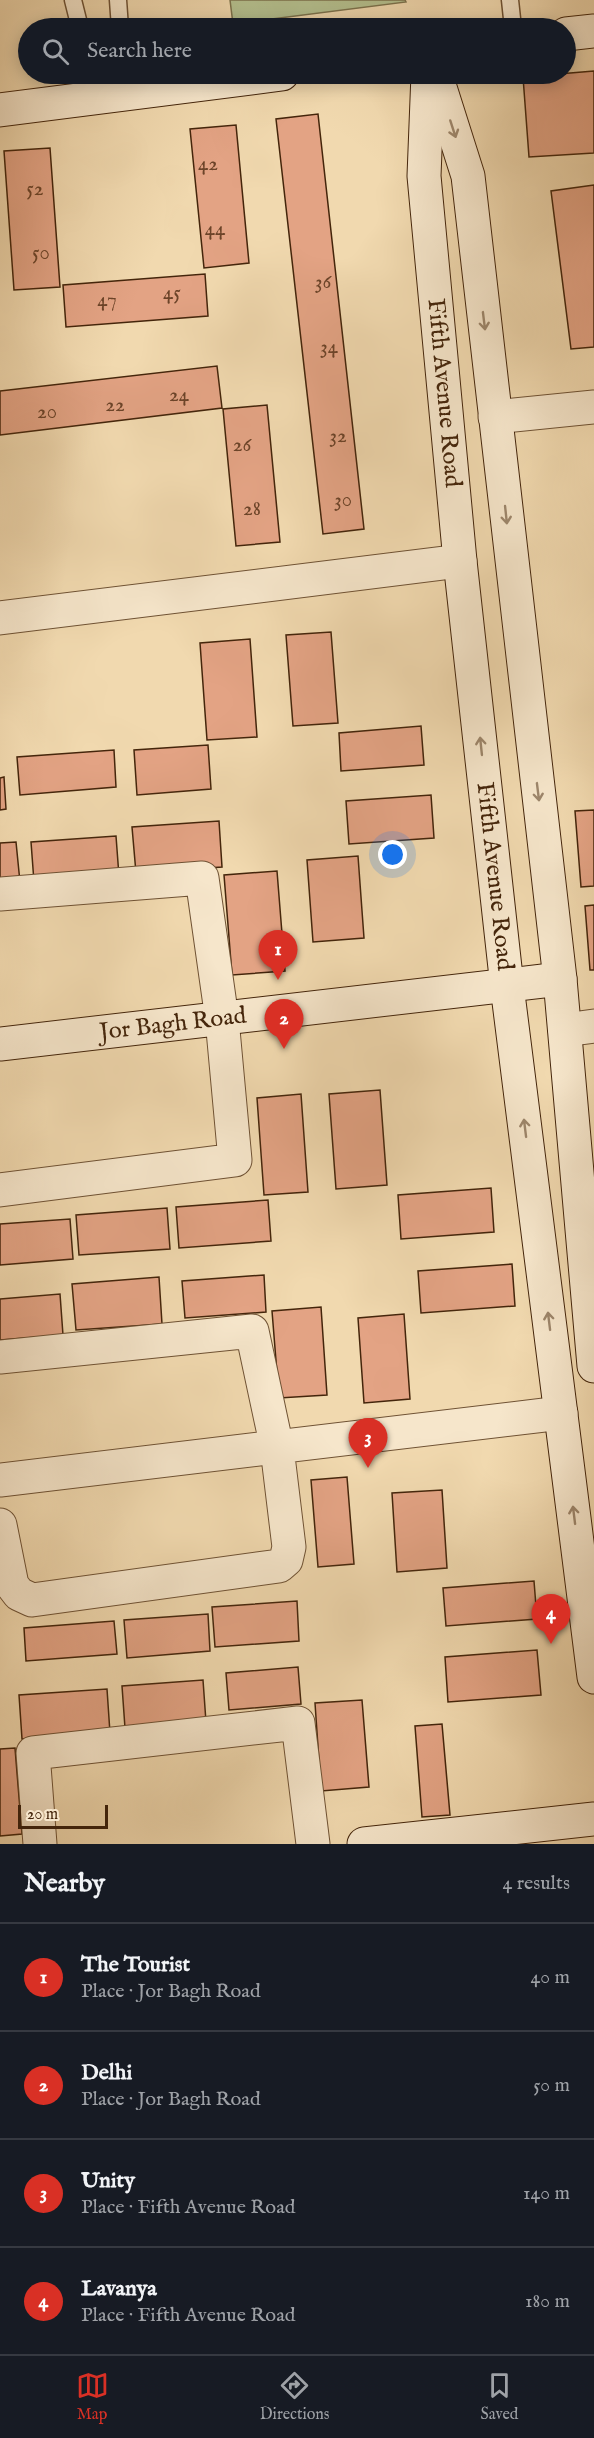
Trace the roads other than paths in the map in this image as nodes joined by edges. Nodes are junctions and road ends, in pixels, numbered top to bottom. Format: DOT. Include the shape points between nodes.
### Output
graph roads {
  1 [pos="73,0"];
  2 [pos="118,0"];
  3 [pos="510,0"];
  4 [pos="78,18"];
  5 [pos="119,18"];
  6 [pos="512,18"];
  7 [pos="594,30"];
  8 [pos="576,33"];
  9 [pos="122,84"];
  10 [pos="428,84"];
  11 [pos="438,84"];
  12 [pos="106,85"];
  13 [pos="0,110"];
  14 [pos="594,407"];
  15 [pos="495,417"];
  16 [pos="460,561"];
  17 [pos="0,618"];
  18 [pos="0,894"];
  19 [pos="560,979"];
  20 [pos="507,986"];
  21 [pos="222,1019"];
  22 [pos="580,1028"];
  23 [pos="0,1044"];
  24 [pos="0,1190"];
  25 [pos="0,1357"];
  26 [pos="594,1366"];
  27 [pos="561,1413"];
  28 [pos="277,1448"];
  29 [pos="0,1480"];
  30 [pos="0,1525"];
  31 [pos="594,1677"];
  32 [pos="594,1819"];
  33 [pos="40,1844"];
  34 [pos="313,1844"];
  35 [pos="364,1844"];
  1 -- 4 [label="lane"];
  2 -- 5 [label="lane"];
  3 -- 6 [label="lane"];
  7 -- 8 [label="street"];
  9 -- 12 [label="street"];
  10 -- 16 [label="street, Fifth Avenue Road" via="424,176"];
  11 -- 15 [label="street, Fifth Avenue Road, one-way" via="468,176"];
  12 -- 13 [label="street"];
  14 -- 15 [label="street"];
  15 -- 19 [label="street, Fifth Avenue Road, one-way"];
  16 -- 17 [label="street"];
  20 -- 16 [label="street, Fifth Avenue Road, one-way"];
  18 -- 21 [label="street" via="202,878"];
  19 -- 20 [label="street, Jor Bagh Road"];
  19 -- 22 [label="street, Fifth Avenue Road"];
  20 -- 21 [label="street, Jor Bagh Road"];
  27 -- 20 [label="street, Fifth Avenue Road, one-way"];
  21 -- 23 [label="street, Jor Bagh Road"];
  21 -- 24 [label="street" via="235,1160"];
  22 -- 26 [label="street, Fifth Avenue Road"];
  25 -- 28 [label="street" via="252,1331"];
  27 -- 28 [label="street"];
  31 -- 27 [label="street, Fifth Avenue Road, one-way"];
  28 -- 29 [label="street"];
  28 -- 30 [label="street" via="289,1546 286,1560 279,1566 32,1600 12,1585"];
  32 -- 35 [label="street"];
  33 -- 34 [label="street" via="33,1753 298,1723"];
}
